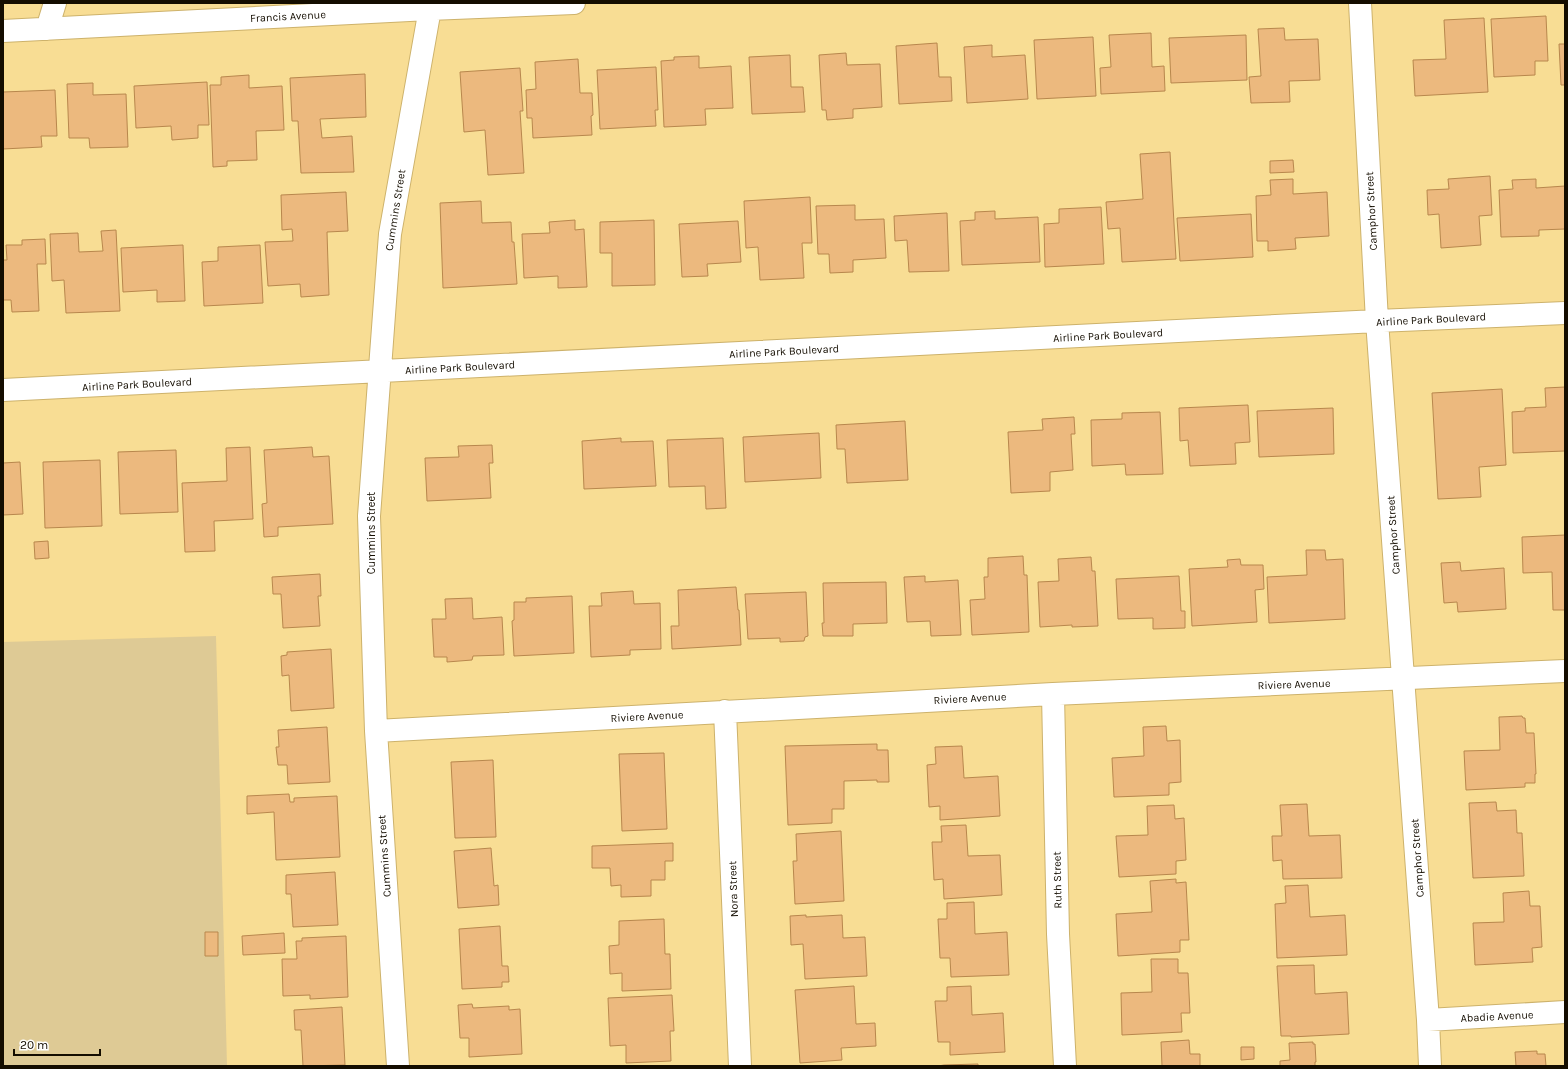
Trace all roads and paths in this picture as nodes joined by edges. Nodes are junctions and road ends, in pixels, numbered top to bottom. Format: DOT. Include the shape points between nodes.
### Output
graph roads {
  1 [pos="55,3"];
  2 [pos="574,3"];
  3 [pos="1360,3"];
  4 [pos="430,6"];
  5 [pos="47,29"];
  6 [pos="3,30"];
  7 [pos="1565,313"];
  8 [pos="1377,321"];
  9 [pos="379,372"];
  10 [pos="3,390"];
  11 [pos="1565,671"];
  12 [pos="1404,679"];
  13 [pos="1053,694"];
  14 [pos="725,711"];
  15 [pos="376,731"];
  16 [pos="1565,1012"];
  17 [pos="1428,1020"];
  18 [pos="398,1066"];
  19 [pos="740,1066"];
  20 [pos="1065,1066"];
  21 [pos="1430,1066"];
  1 -- 5 [label="street"];
  2 -- 4 [label="street, Francis Avenue"];
  3 -- 8 [label="street, Camphor Street"];
  4 -- 5 [label="street, Francis Avenue"];
  4 -- 9 [label="street, Cummins Street" via="390,234"];
  5 -- 6 [label="street, Francis Avenue"];
  7 -- 8 [label="street, Airline Park Boulevard"];
  8 -- 9 [label="street, Airline Park Boulevard"];
  8 -- 12 [label="street, Camphor Street"];
  9 -- 10 [label="street, Airline Park Boulevard"];
  9 -- 15 [label="street, Cummins Street" via="369,516"];
  11 -- 12 [label="street, Riviere Avenue"];
  12 -- 13 [label="street, Riviere Avenue"];
  12 -- 17 [label="street, Camphor Street"];
  13 -- 14 [label="street, Riviere Avenue"];
  13 -- 20 [label="street, Ruth Street" via="1058,934"];
  14 -- 15 [label="street, Riviere Avenue"];
  14 -- 19 [label="street, Nora Street"];
  15 -- 18 [label="street, Cummins Street"];
  16 -- 17 [label="street, Abadie Avenue"];
  17 -- 21 [label="street, Camphor Street"];
}
